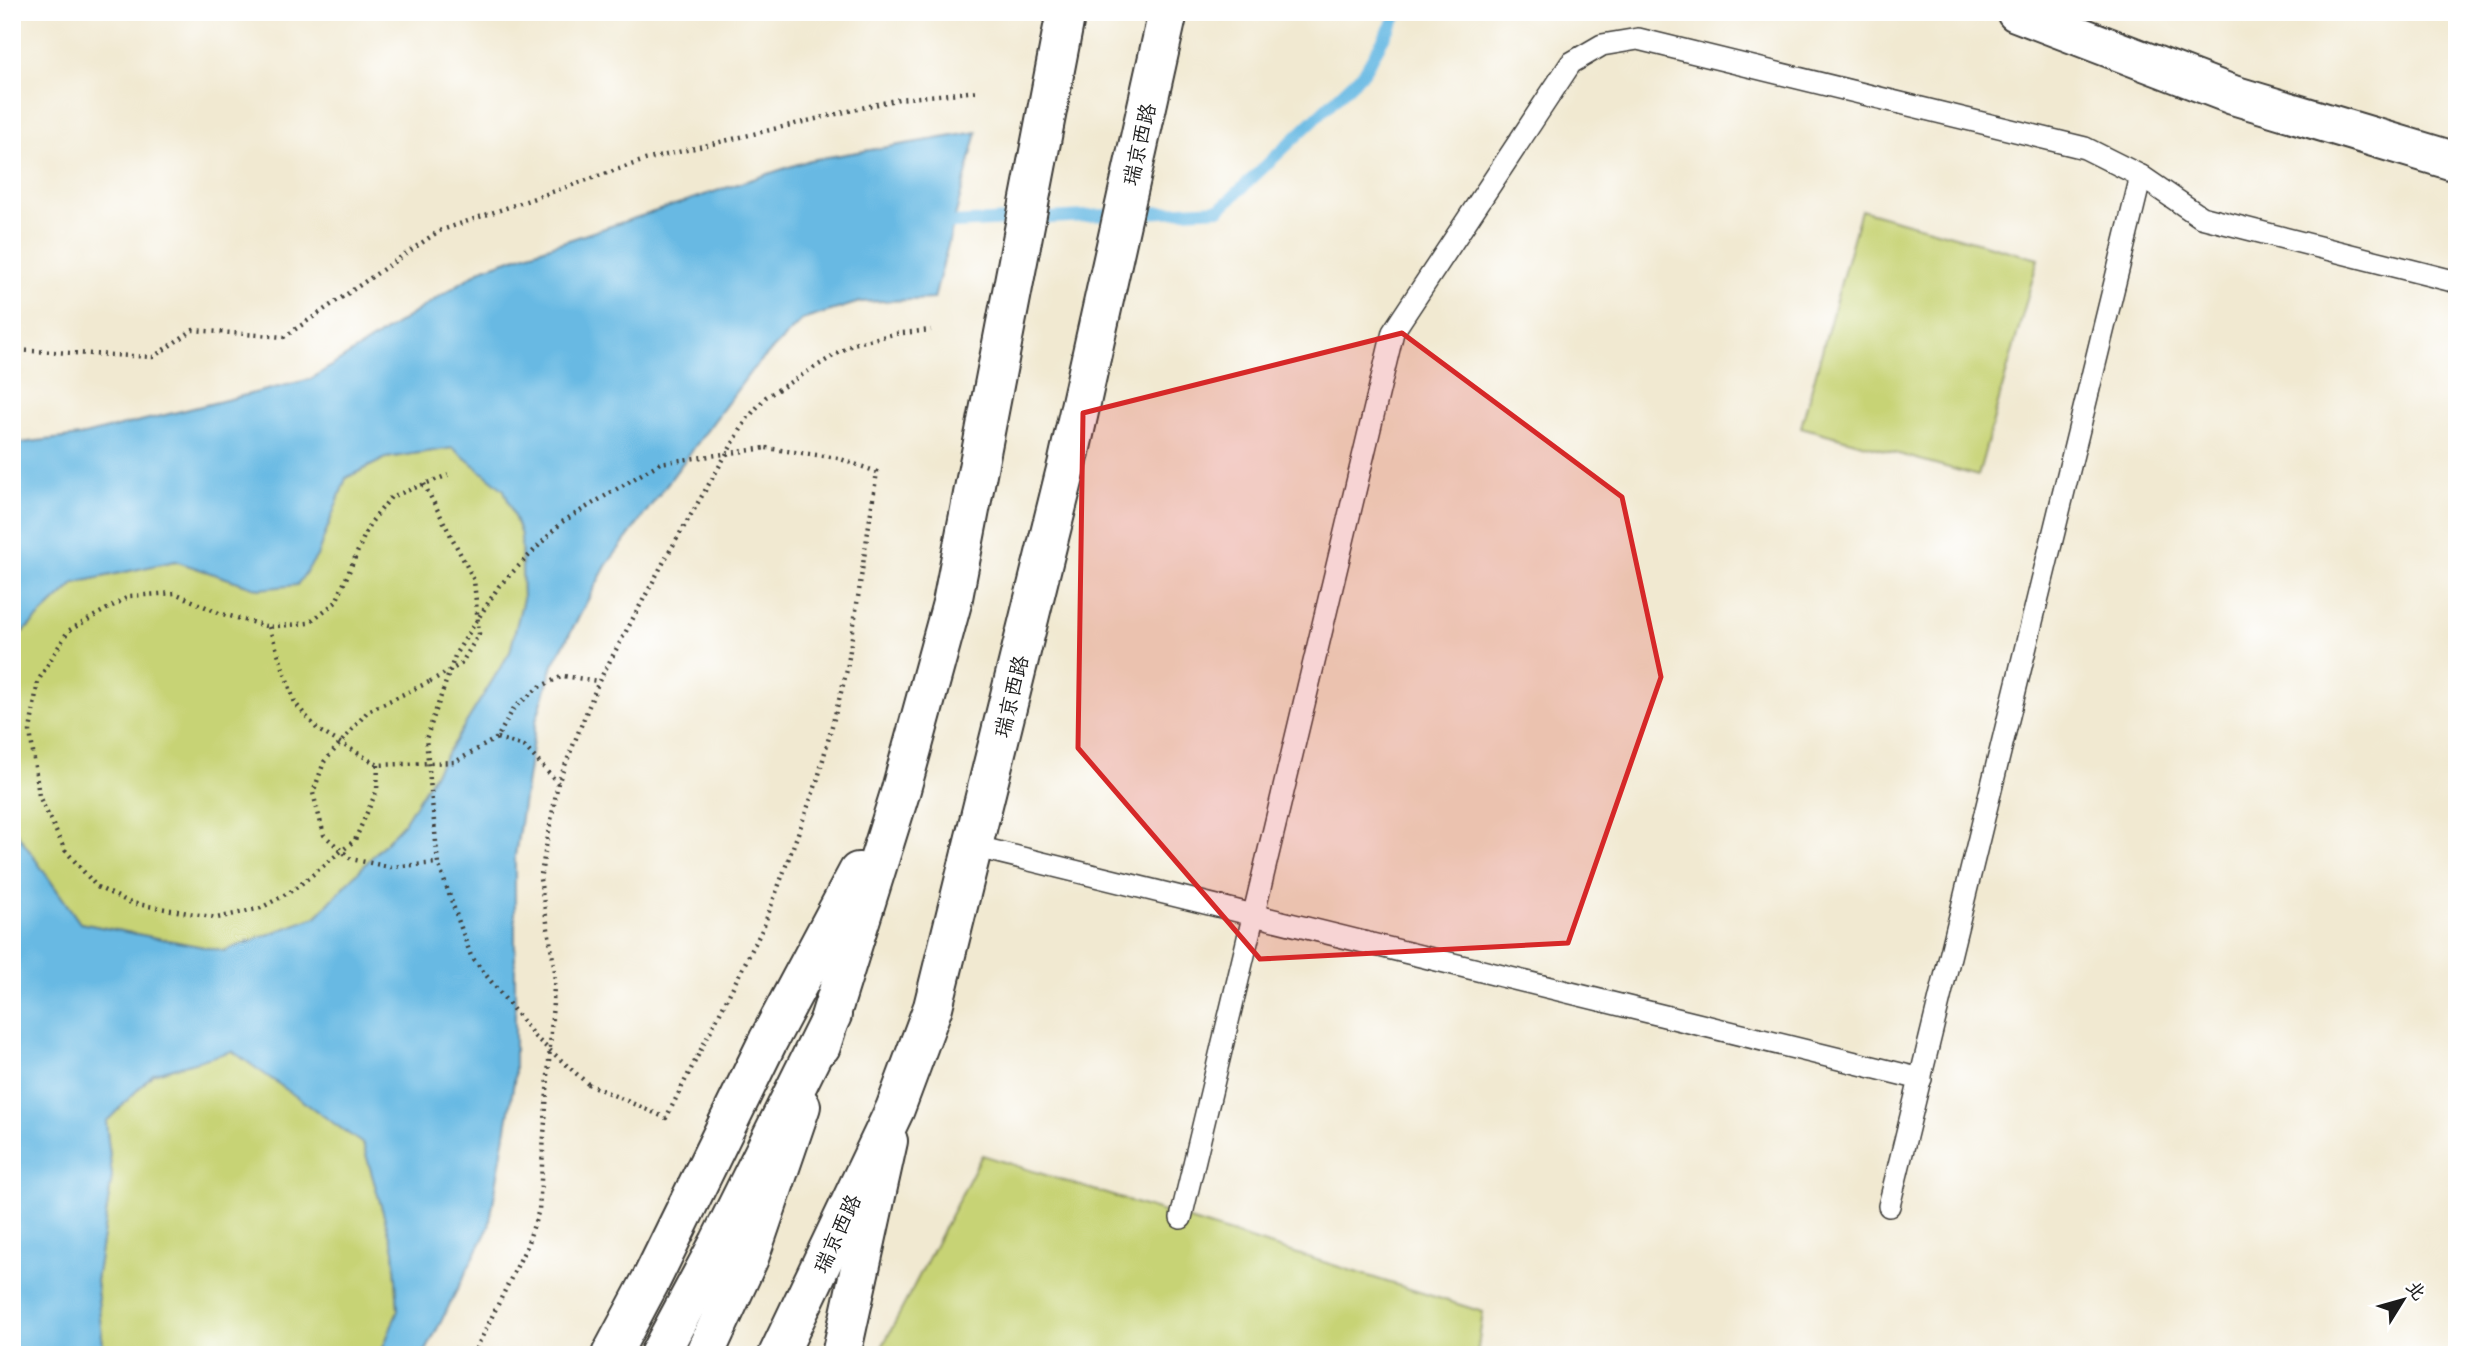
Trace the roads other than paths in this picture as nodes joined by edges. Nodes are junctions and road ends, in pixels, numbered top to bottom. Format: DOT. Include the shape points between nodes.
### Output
graph roads {
  1 [pos="1066,12"];
  2 [pos="2016,12"];
  3 [pos="1164,28"];
  4 [pos="2457,162"];
  5 [pos="2141,176"];
  6 [pos="2457,282"];
  7 [pos="900,793"];
  8 [pos="973,846"];
  9 [pos="1254,915"];
  10 [pos="832,1015"];
  11 [pos="1920,1079"];
  12 [pos="895,1109"];
  13 [pos="1889,1206"];
  14 [pos="1181,1219"];
  15 [pos="611,1355"];
  16 [pos="659,1355"];
  17 [pos="704,1355"];
  18 [pos="778,1355"];
  19 [pos="841,1355"];
  1 -- 7 [label="street" via="952,603"];
  2 -- 4 [label="street" via="2233,95"];
  3 -- 8 [label="street, 瑞京西路" via="1068,461"];
  5 -- 6 [label="lane" via="2201,217"];
  5 -- 9 [label="lane" via="2085,148 1638,39 1602,45 1570,63 1393,332"];
  5 -- 11 [label="lane"];
  7 -- 10 [label="street"];
  7 -- 15 [label="street" via="768,1041"];
  8 -- 9 [label="lane"];
  8 -- 12 [label="street, 瑞京西路" via="933,1007"];
  9 -- 11 [label="lane"];
  9 -- 14 [label="lane"];
  10 -- 16 [label="street"];
  10 -- 17 [label="street" via="749,1258"];
  11 -- 13 [label="lane"];
  12 -- 18 [label="street, 瑞京西路"];
  12 -- 19 [label="street"];
}
